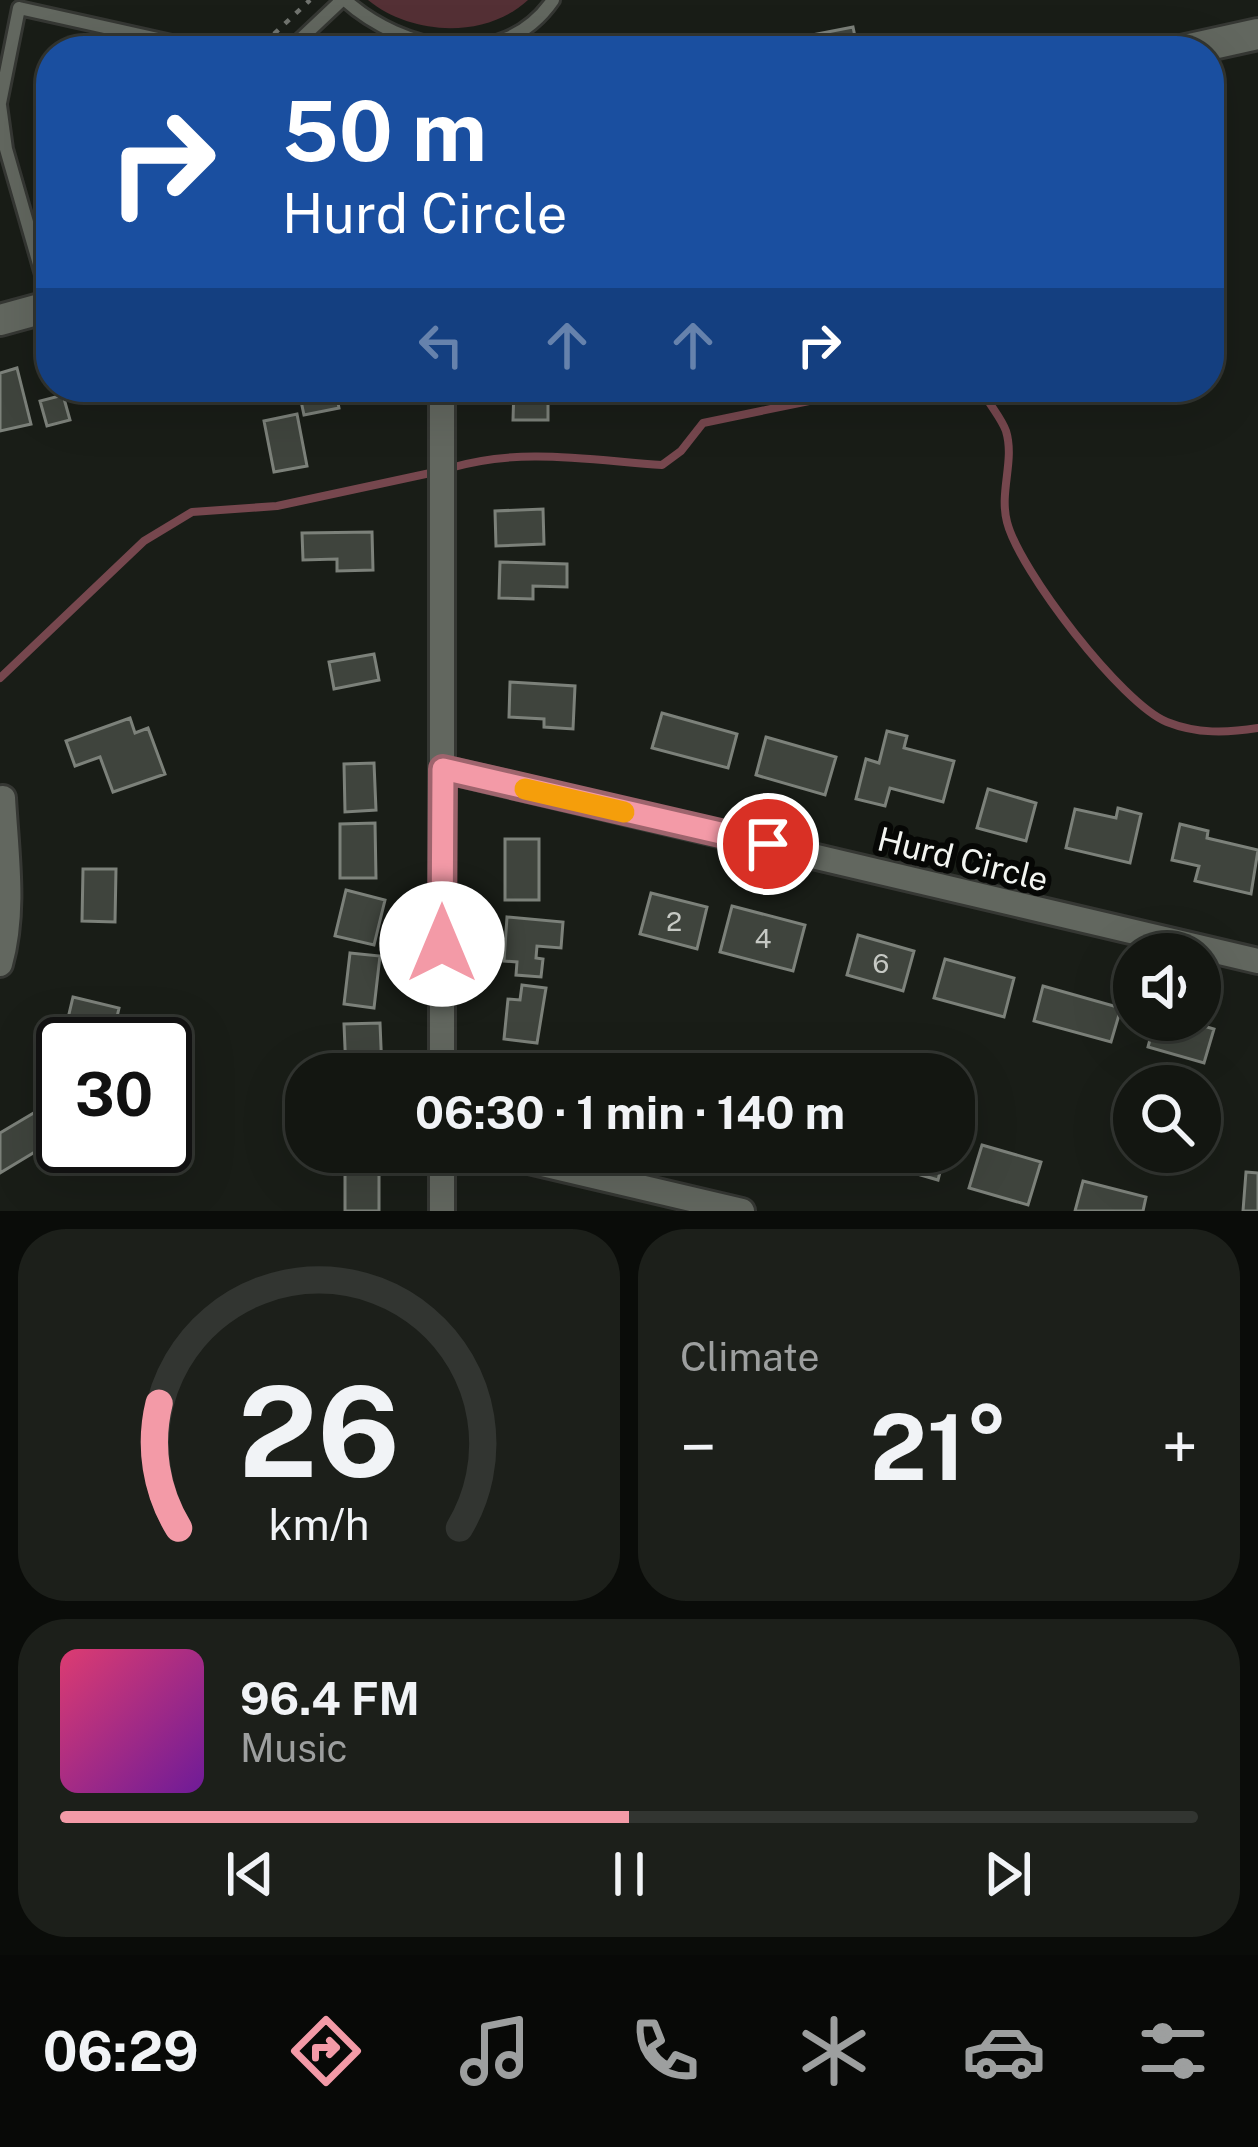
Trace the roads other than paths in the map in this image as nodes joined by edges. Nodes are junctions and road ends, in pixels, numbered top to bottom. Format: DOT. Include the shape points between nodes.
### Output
graph roads {
  1 [pos="344,0"];
  2 [pos="554,0"];
  3 [pos="20,4"];
  4 [pos="1258,34"];
  5 [pos="151,36"];
  6 [pos="305,36"];
  7 [pos="402,36"];
  8 [pos="508,36"];
  9 [pos="1224,42"];
  10 [pos="0,104"];
  11 [pos="36,254"];
  12 [pos="36,310"];
  13 [pos="0,320"];
  14 [pos="442,402"];
  15 [pos="443,769"];
  16 [pos="3,798"];
  17 [pos="1258,961"];
  18 [pos="0,964"];
  19 [pos="442,1053"];
  20 [pos="442,1173"];
  21 [pos="580,1173"];
  22 [pos="442,1211"];
  23 [pos="742,1211"];
  1 -- 6 [label="lane"];
  1 -- 7 [label="lane"];
  2 -- 8 [label="lane"];
  3 -- 5 [label="lane"];
  3 -- 10 [label="lane"];
  4 -- 9 [label="street"];
  10 -- 11 [label="lane"];
  12 -- 13 [label="street"];
  14 -- 15 [label="street"];
  15 -- 17 [label="street, Hurd Circle"];
  15 -- 19 [label="street"];
  16 -- 18 [label="street" via="8,898"];
  20 -- 22 [label="street"];
  21 -- 23 [label="street"];
}
